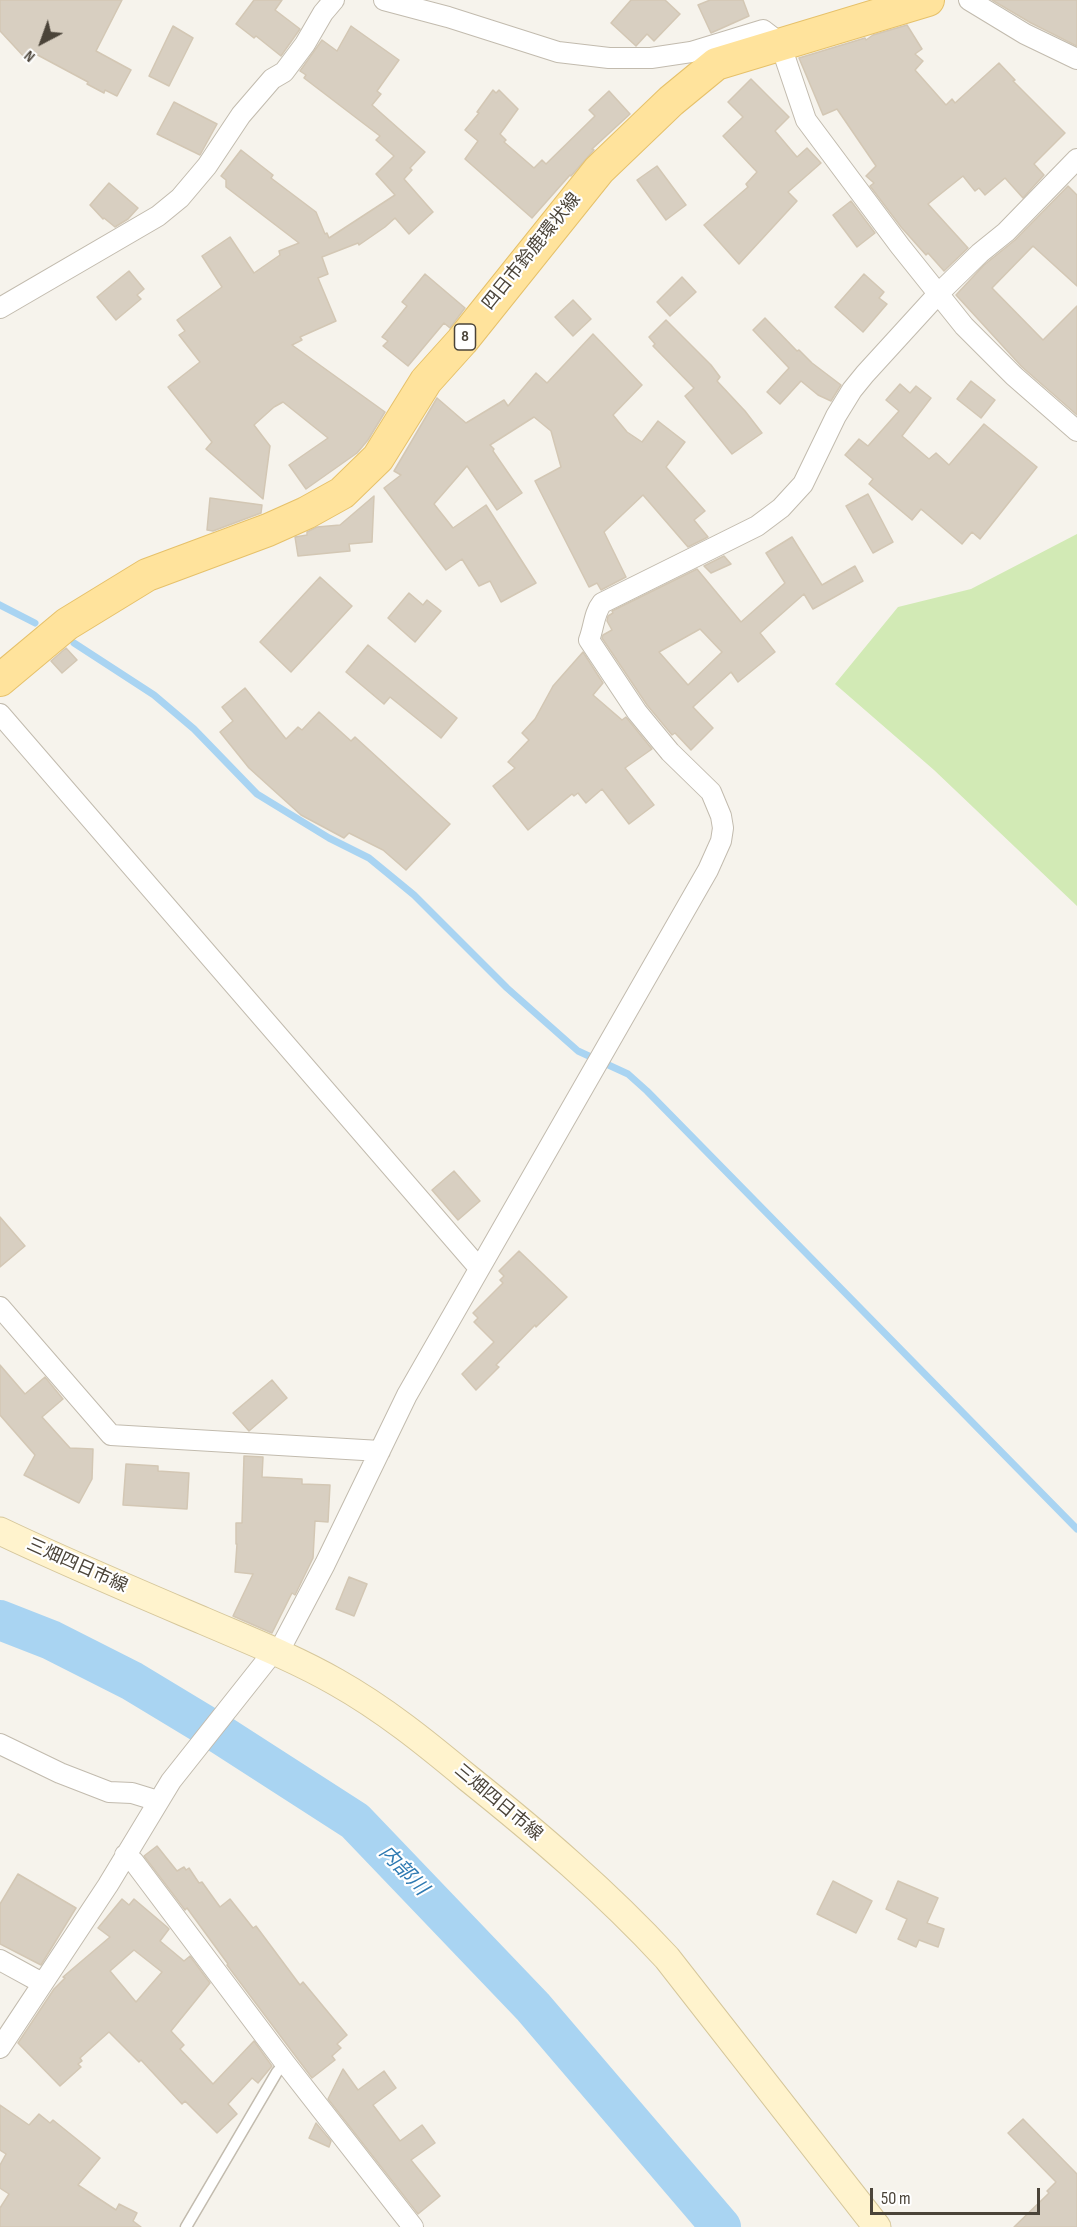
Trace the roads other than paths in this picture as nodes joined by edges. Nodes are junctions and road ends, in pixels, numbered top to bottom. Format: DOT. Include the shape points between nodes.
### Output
graph roads {
  1 [pos="334,0"];
  2 [pos="384,0"];
  3 [pos="928,0"];
  4 [pos="969,0"];
  5 [pos="780,43"];
  6 [pos="1077,59"];
  7 [pos="1077,159"];
  8 [pos="938,294"];
  9 [pos="0,308"];
  10 [pos="1077,431"];
  11 [pos="0,680"];
  12 [pos="0,714"];
  13 [pos="479,1268"];
  14 [pos="0,1307"];
  15 [pos="380,1451"];
  16 [pos="0,1531"];
  17 [pos="276,1652"];
  18 [pos="0,1744"];
  19 [pos="158,1801"];
  20 [pos="125,1855"];
  21 [pos="0,1960"];
  22 [pos="42,1983"];
  23 [pos="0,2048"];
  24 [pos="285,2063"];
  25 [pos="186,2227"];
  26 [pos="413,2227"];
  27 [pos="877,2227"];
  1 -- 9 [label="street" via="305,45 241,115 180,198 158,216"];
  2 -- 5 [label="street" via="558,52 609,58 651,58 691,52 763,30"];
  3 -- 5 [label="main road, 四日市鈴鹿環状線 / 8"];
  4 -- 6 [label="street"];
  5 -- 8 [label="street" via="806,120"];
  5 -- 11 [label="main road, 四日市鈴鹿環状線 / 8" via="716,64 598,170 426,381 378,458 342,493 267,530 147,575 67,624"];
  7 -- 8 [label="street"];
  8 -- 10 [label="street" via="987,350"];
  8 -- 13 [label="street" via="852,390 803,483 781,508 757,526 602,603 596,610 589,640 637,712 711,792 721,816 721,841"];
  12 -- 13 [label="street"];
  13 -- 15 [label="street"];
  14 -- 15 [label="street" via="111,1435"];
  15 -- 17 [label="street" via="325,1564"];
  16 -- 17 [label="main road, 三畑四日市線"];
  17 -- 19 [label="street"];
  17 -- 27 [label="main road, 三畑四日市線" via="334,1680 404,1726 502,1805 630,1918 667,1958"];
  18 -- 19 [label="street" via="109,1792 132,1793"];
  19 -- 20 [label="street"];
  20 -- 22 [label="street"];
  20 -- 24 [label="street"];
  21 -- 22 [label="street"];
  22 -- 23 [label="street"];
  24 -- 25 [label="lane"];
  24 -- 26 [label="street"];
}
